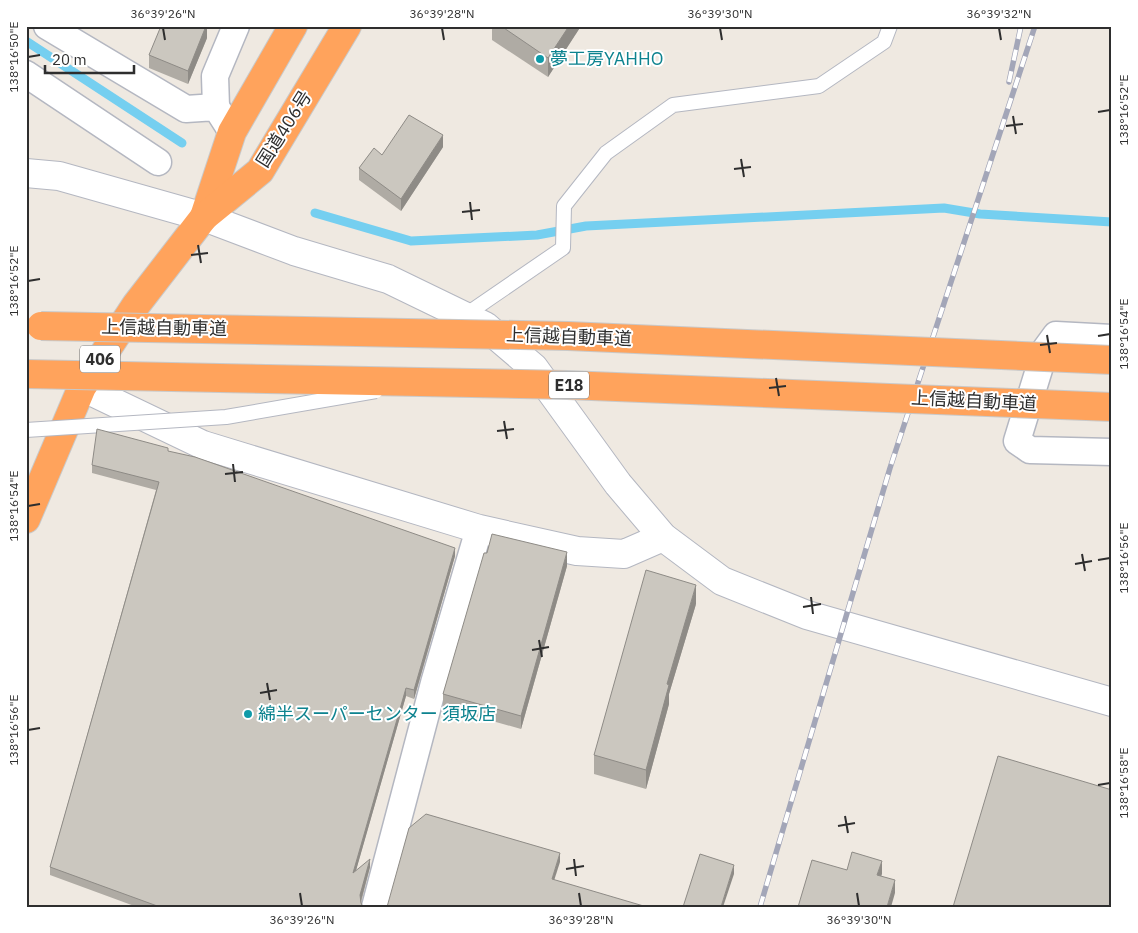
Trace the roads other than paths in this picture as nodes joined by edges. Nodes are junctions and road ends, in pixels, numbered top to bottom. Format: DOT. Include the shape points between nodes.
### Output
graph roads {
  1 [pos="47,26"];
  2 [pos="236,26"];
  3 [pos="293,26"];
  4 [pos="348,26"];
  5 [pos="890,26"];
  6 [pos="26,74"];
  7 [pos="216,107"];
  8 [pos="232,132"];
  9 [pos="158,162"];
  10 [pos="26,173"];
  11 [pos="204,217"];
  12 [pos="464,316"];
  13 [pos="34,326"];
  14 [pos="1112,338"];
  15 [pos="1112,360"];
  16 [pos="26,374"];
  17 [pos="431,382"];
  18 [pos="82,387"];
  19 [pos="1112,408"];
  20 [pos="26,430"];
  21 [pos="1112,452"];
  22 [pos="26,519"];
  23 [pos="479,529"];
  24 [pos="662,537"];
  25 [pos="1112,702"];
  26 [pos="375,907"];
  1 -- 7 [label="street" via="186,109"];
  2 -- 7 [label="street" via="215,76"];
  3 -- 8 [label="highway, 国道406号 / 406"];
  4 -- 11 [label="highway, 国道406号 / 406" via="260,171"];
  5 -- 12 [label="lane" via="884,42 819,86 673,105 606,153 564,206 562,248"];
  6 -- 9 [label="street"];
  7 -- 8 [label="street"];
  8 -- 11 [label="highway, 国道406号 / 406"];
  10 -- 11 [label="street" via="59,176"];
  11 -- 12 [label="street" via="294,251 388,279"];
  11 -- 18 [label="highway, 国道406号 / 406" via="136,305"];
  12 -- 24 [label="street" via="485,326 534,368 618,484"];
  13 -- 15 [label="highway, 上信越自動車道, bridge" via="568,336"];
  14 -- 21 [label="street" via="1056,335 1045,350 1017,441 1030,450"];
  16 -- 17 [label="highway, 上信越自動車道 / E18, bridge"];
  17 -- 19 [label="highway, 上信越自動車道 / E18, bridge" via="831,394"];
  17 -- 20 [label="lane, bridge" via="226,417"];
  18 -- 22 [label="highway, 国道406号 / 406"];
  18 -- 23 [label="street" via="203,445"];
  23 -- 24 [label="street" via="578,551 624,554"];
  23 -- 26 [label="street" via="434,683"];
  24 -- 25 [label="street" via="722,581 807,615"];
}
